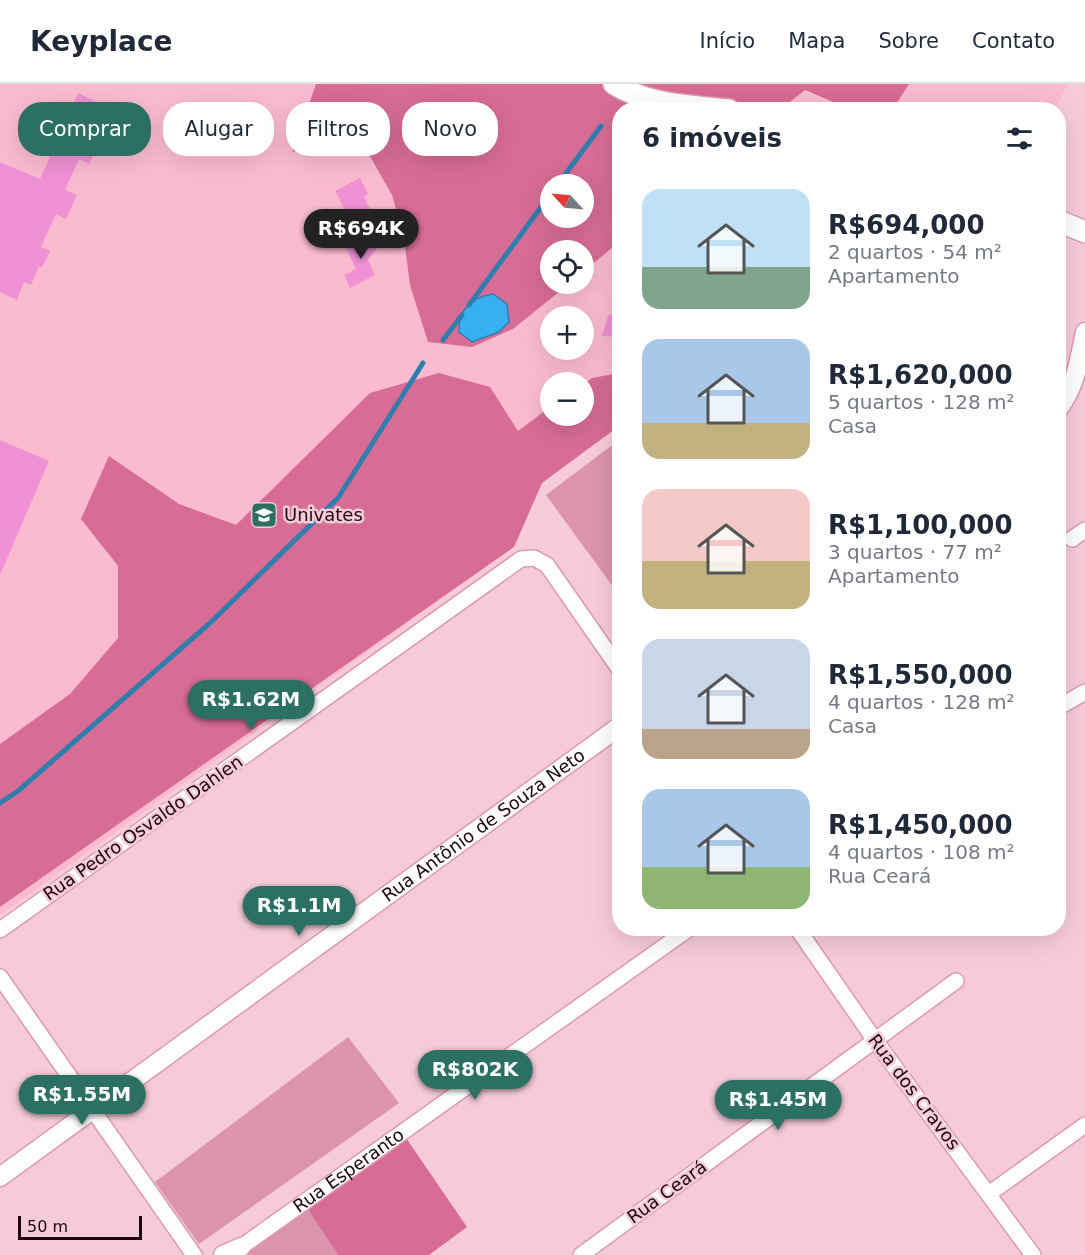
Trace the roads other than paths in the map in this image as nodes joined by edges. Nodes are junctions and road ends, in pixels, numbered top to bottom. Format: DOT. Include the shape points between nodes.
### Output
graph roads {
  1 [pos="614,84"];
  2 [pos="662,102"];
  3 [pos="1066,224"];
  4 [pos="1085,232"];
  5 [pos="1085,332"];
  6 [pos="1066,399"];
  7 [pos="1085,530"];
  8 [pos="1072,539"];
  9 [pos="612,658"];
  10 [pos="1085,692"];
  11 [pos="1066,703"];
  12 [pos="612,732"];
  13 [pos="0,930"];
  14 [pos="679,936"];
  15 [pos="802,936"];
  16 [pos="0,977"];
  17 [pos="956,981"];
  18 [pos="874,1040"];
  19 [pos="92,1111"];
  20 [pos="1085,1125"];
  21 [pos="0,1177"];
  22 [pos="990,1193"];
  23 [pos="237,1251"];
  24 [pos="194,1255"];
  25 [pos="223,1255"];
  26 [pos="581,1255"];
  27 [pos="1033,1255"];
  1 -- 2 [label="main road" via="626,92"];
  3 -- 4 [label="main road"];
  5 -- 6 [label="street" via="1076,377"];
  7 -- 8 [label="street"];
  9 -- 13 [label="street, Rua Pedro Osvaldo Dahlen" via="547,565 534,558 521,559"];
  10 -- 11 [label="street"];
  12 -- 19 [label="street, Rua Antônio de Souza Neto"];
  14 -- 23 [label="street, Rua Esperanto"];
  15 -- 18 [label="street, Rua dos Cravos"];
  16 -- 19 [label="street"];
  17 -- 18 [label="street, Rua Ceará"];
  18 -- 22 [label="street, Rua dos Cravos"];
  18 -- 26 [label="street, Rua Ceará"];
  19 -- 21 [label="street, Rua Antônio de Souza Neto"];
  19 -- 24 [label="street"];
  20 -- 22 [label="street"];
  22 -- 27 [label="street, Rua dos Cravos"];
  23 -- 25 [label="street, Rua Esperanto"];
}
